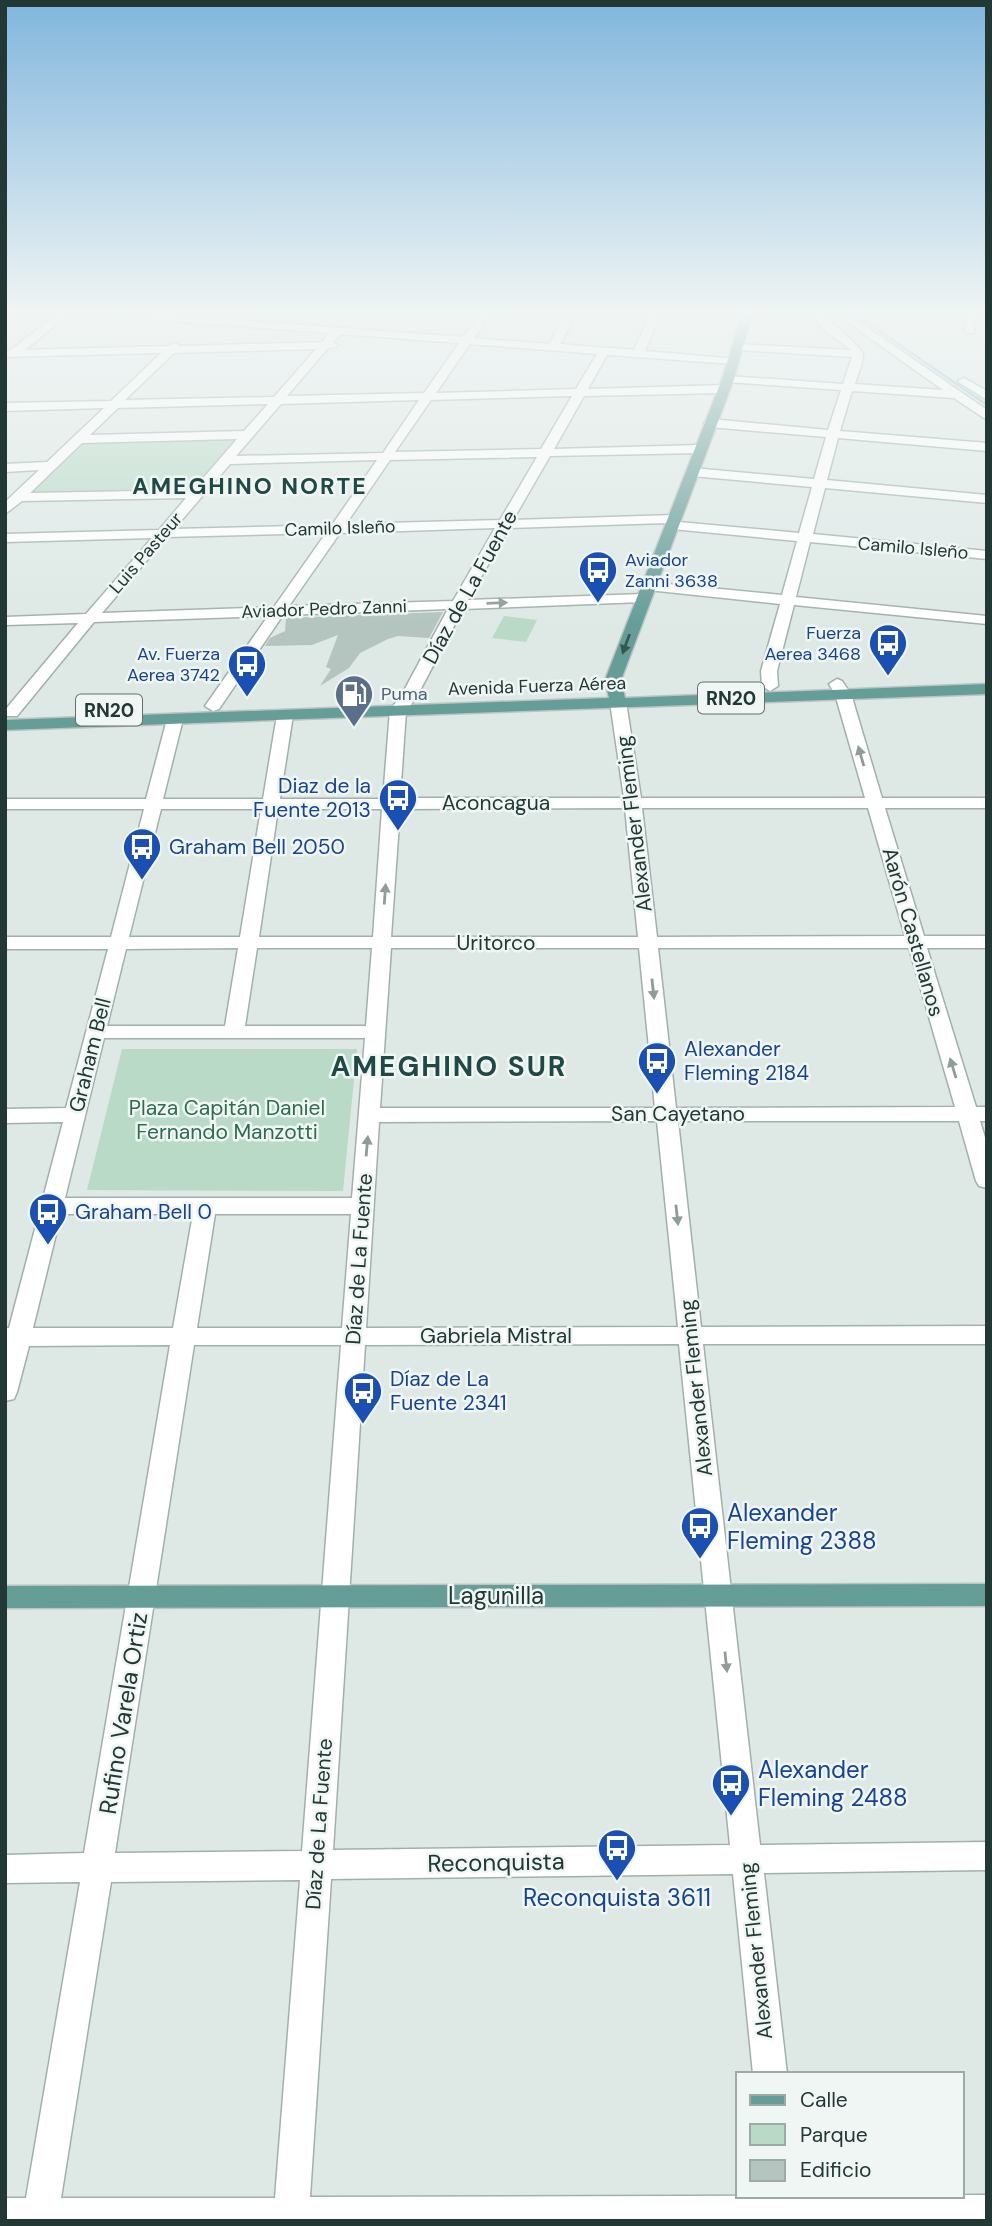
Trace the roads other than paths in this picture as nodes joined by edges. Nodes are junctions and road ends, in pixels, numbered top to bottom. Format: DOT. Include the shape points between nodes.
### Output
graph roads {
  1 [pos="101,418"];
  2 [pos="263,418"];
  3 [pos="412,418"];
  4 [pos="565,418"];
  5 [pos="712,418"];
  6 [pos="837,418"];
  7 [pos="710,423"];
  8 [pos="833,433"];
  9 [pos="248,435"];
  10 [pos="78,439"];
  11 [pos="987,447"];
  12 [pos="700,449"];
  13 [pos="545,453"];
  14 [pos="384,457"];
  15 [pos="226,460"];
  16 [pos="50,466"];
  17 [pos="5,468"];
  18 [pos="692,472"];
  19 [pos="819,484"];
  20 [pos="196,494"];
  21 [pos="19,497"];
  22 [pos="987,499"];
  23 [pos="5,510"];
  24 [pos="673,522"];
  25 [pos="505,523"];
  26 [pos="335,528"];
  27 [pos="162,534"];
  28 [pos="5,538"];
  29 [pos="806,538"];
  30 [pos="987,555"];
  31 [pos="645,592"];
  32 [pos="789,600"];
  33 [pos="458,604"];
  34 [pos="278,611"];
  35 [pos="90,618"];
  36 [pos="987,620"];
  37 [pos="5,621"];
  38 [pos="987,678"];
  39 [pos="770,687"];
  40 [pos="840,689"];
  41 [pos="987,689"];
  42 [pos="616,696"];
  43 [pos="403,704"];
  44 [pos="213,706"];
  45 [pos="285,715"];
  46 [pos="7,717"];
  47 [pos="175,719"];
  48 [pos="391,803"];
  49 [pos="633,803"];
  50 [pos="875,803"];
  51 [pos="987,803"];
  52 [pos="5,804"];
  53 [pos="153,804"];
  54 [pos="271,804"];
  55 [pos="916,942"];
  56 [pos="987,942"];
  57 [pos="5,943"];
  58 [pos="118,943"];
  59 [pos="248,943"];
  60 [pos="382,943"];
  61 [pos="648,943"];
  62 [pos="96,1032"];
  63 [pos="234,1032"];
  64 [pos="375,1032"];
  65 [pos="666,1114"];
  66 [pos="977,1114"];
  67 [pos="5,1115"];
  68 [pos="75,1115"];
  69 [pos="369,1115"];
  70 [pos="987,1181"];
  71 [pos="52,1206"];
  72 [pos="205,1206"];
  73 [pos="362,1206"];
  74 [pos="690,1335"];
  75 [pos="987,1335"];
  76 [pos="354,1336"];
  77 [pos="12,1337"];
  78 [pos="184,1337"];
  79 [pos="5,1392"];
  80 [pos="718,1594"];
  81 [pos="335,1595"];
  82 [pos="987,1595"];
  83 [pos="142,1596"];
  84 [pos="5,1597"];
  85 [pos="987,1856"];
  86 [pos="746,1858"];
  87 [pos="316,1865"];
  88 [pos="98,1868"];
  89 [pos="5,1869"];
  90 [pos="770,2072"];
  91 [pos="785,2210"];
  92 [pos="987,2213"];
  93 [pos="5,2216"];
  94 [pos="41,2218"];
  95 [pos="292,2218"];
  1 -- 10 [label="street"];
  2 -- 9 [label="street, Luis Pasteur"];
  3 -- 14 [label="street"];
  4 -- 13 [label="street, Díaz de La Fuente"];
  5 -- 7 [label="main road"];
  6 -- 8 [label="street"];
  7 -- 8 [label="street"];
  7 -- 12 [label="main road"];
  8 -- 11 [label="street"];
  8 -- 19 [label="street"];
  9 -- 10 [label="street"];
  9 -- 15 [label="street, Luis Pasteur"];
  10 -- 16 [label="street"];
  12 -- 13 [label="street"];
  12 -- 18 [label="main road"];
  13 -- 14 [label="street"];
  13 -- 25 [label="street, Díaz de La Fuente"];
  14 -- 15 [label="street"];
  14 -- 26 [label="street"];
  15 -- 20 [label="street, Luis Pasteur"];
  16 -- 17 [label="street"];
  16 -- 21 [label="street"];
  18 -- 19 [label="street"];
  18 -- 24 [label="main road"];
  19 -- 22 [label="street"];
  19 -- 29 [label="street"];
  20 -- 21 [label="street"];
  20 -- 27 [label="street, Luis Pasteur"];
  21 -- 23 [label="street"];
  24 -- 25 [label="street, Camilo Isleño"];
  24 -- 29 [label="street, Camilo Isleño"];
  24 -- 31 [label="main road"];
  25 -- 26 [label="street, Camilo Isleño"];
  25 -- 33 [label="street, Díaz de La Fuente"];
  26 -- 27 [label="street, Camilo Isleño"];
  26 -- 34 [label="street"];
  27 -- 28 [label="street, Camilo Isleño"];
  27 -- 35 [label="street, Luis Pasteur"];
  29 -- 30 [label="street, Camilo Isleño"];
  29 -- 32 [label="street"];
  31 -- 32 [label="street, Aviador Pedro Zanni"];
  33 -- 31 [label="street, Aviador Pedro Zanni, one-way"];
  31 -- 42 [label="main road, one-way" via="613,680"];
  32 -- 36 [label="street, Aviador Pedro Zanni"];
  32 -- 39 [label="street" via="769,671"];
  33 -- 34 [label="street, Aviador Pedro Zanni"];
  33 -- 43 [label="street, Díaz de La Fuente"];
  34 -- 35 [label="street, Aviador Pedro Zanni"];
  34 -- 44 [label="street"];
  35 -- 37 [label="street, Aviador Pedro Zanni"];
  35 -- 46 [label="street, Luis Pasteur"];
  38 -- 40 [label="main road, Avenida Fuerza Aérea / RN20"];
  39 -- 40 [label="main road, Avenida Fuerza Aérea / RN20"];
  39 -- 42 [label="main road, Avenida Fuerza Aérea / RN20"];
  40 -- 41 [label="main road, Avenida Fuerza Aérea / RN20"];
  40 -- 42 [label="main road, Avenida Fuerza Aérea / RN20"];
  50 -- 40 [label="street, Aarón Castellanos, one-way"];
  42 -- 43 [label="main road, Avenida Fuerza Aérea / RN20"];
  42 -- 49 [label="street, Alexander Fleming"];
  43 -- 44 [label="main road, Avenida Fuerza Aérea / RN20"];
  43 -- 45 [label="main road, Avenida Fuerza Aérea / RN20"];
  43 -- 48 [label="street, Díaz de La Fuente"];
  44 -- 46 [label="main road, Avenida Fuerza Aérea / RN20"];
  45 -- 47 [label="main road, Avenida Fuerza Aérea / RN20"];
  45 -- 54 [label="street"];
  46 -- 47 [label="main road, Avenida Fuerza Aérea / RN20"];
  47 -- 53 [label="street, Graham Bell"];
  48 -- 49 [label="street, Aconcagua"];
  48 -- 54 [label="street, Aconcagua"];
  60 -- 48 [label="street, Díaz de La Fuente, one-way"];
  49 -- 50 [label="street, Aconcagua"];
  49 -- 61 [label="street, Alexander Fleming"];
  50 -- 51 [label="street, Aconcagua"];
  50 -- 55 [label="street, Aarón Castellanos"];
  52 -- 53 [label="street, Aconcagua"];
  53 -- 54 [label="street, Aconcagua"];
  53 -- 58 [label="street, Graham Bell"];
  54 -- 59 [label="street"];
  55 -- 56 [label="street, Uritorco"];
  55 -- 61 [label="street, Uritorco"];
  66 -- 55 [label="street, Aarón Castellanos, one-way"];
  57 -- 58 [label="street, Uritorco"];
  58 -- 59 [label="street, Uritorco"];
  58 -- 62 [label="street, Graham Bell"];
  59 -- 60 [label="street, Uritorco"];
  59 -- 63 [label="street"];
  60 -- 61 [label="street, Uritorco"];
  60 -- 64 [label="street, Díaz de La Fuente"];
  61 -- 65 [label="street, Alexander Fleming, one-way"];
  62 -- 63 [label="street"];
  62 -- 68 [label="street, Graham Bell"];
  63 -- 64 [label="street"];
  64 -- 69 [label="street, Díaz de La Fuente"];
  65 -- 66 [label="street, San Cayetano"];
  65 -- 69 [label="street, San Cayetano"];
  65 -- 74 [label="street, Alexander Fleming, one-way"];
  66 -- 70 [label="street, Aarón Castellanos"];
  67 -- 68 [label="street"];
  68 -- 71 [label="street, Graham Bell"];
  73 -- 69 [label="street, Díaz de La Fuente, one-way"];
  71 -- 72 [label="street"];
  71 -- 77 [label="street, Graham Bell"];
  72 -- 73 [label="street"];
  72 -- 78 [label="street, Rufino Varela Ortiz"];
  73 -- 76 [label="street, Díaz de La Fuente"];
  74 -- 75 [label="street, Gabriela Mistral"];
  74 -- 76 [label="street, Gabriela Mistral"];
  74 -- 80 [label="street, Alexander Fleming"];
  76 -- 78 [label="street, Gabriela Mistral"];
  76 -- 81 [label="street, Díaz de La Fuente"];
  77 -- 78 [label="street, Gabriela Mistral"];
  77 -- 79 [label="street, Graham Bell"];
  78 -- 83 [label="street, Rufino Varela Ortiz"];
  80 -- 81 [label="main road, Lagunilla"];
  80 -- 82 [label="main road, Lagunilla"];
  80 -- 86 [label="street, Alexander Fleming, one-way"];
  81 -- 83 [label="main road, Lagunilla"];
  81 -- 87 [label="street, Díaz de La Fuente"];
  83 -- 84 [label="main road, Lagunilla"];
  83 -- 88 [label="street, Rufino Varela Ortiz"];
  85 -- 86 [label="street, Reconquista"];
  86 -- 87 [label="street, Reconquista"];
  86 -- 90 [label="street, Alexander Fleming"];
  87 -- 88 [label="street, Reconquista"];
  87 -- 95 [label="street, Díaz de La Fuente"];
  88 -- 89 [label="street, Reconquista"];
  88 -- 94 [label="street, Rufino Varela Ortiz"];
  91 -- 92 [label="street"];
  91 -- 95 [label="street"];
  93 -- 94 [label="street"];
  94 -- 95 [label="street"];
}
